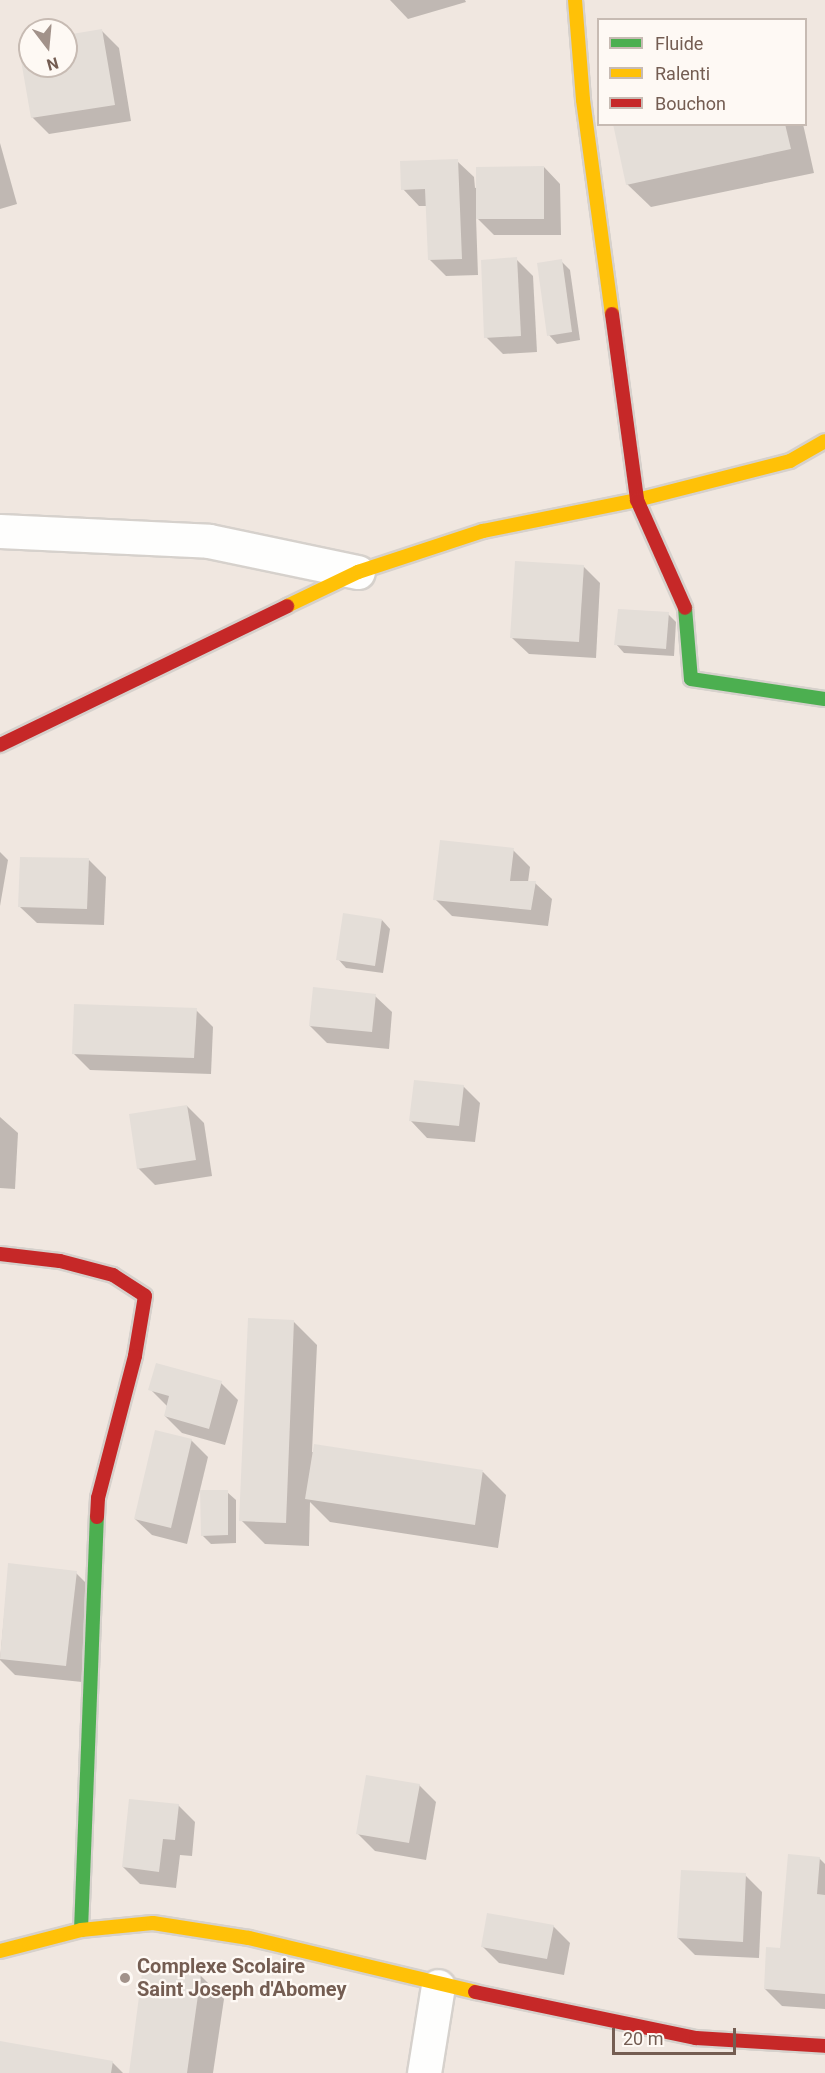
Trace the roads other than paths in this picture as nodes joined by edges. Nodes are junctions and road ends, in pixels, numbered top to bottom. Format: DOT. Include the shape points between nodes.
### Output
graph roads {
  1 [pos="575,0"];
  2 [pos="825,441"];
  3 [pos="637,500"];
  4 [pos="0,531"];
  5 [pos="358,572"];
  6 [pos="825,699"];
  7 [pos="0,745"];
  8 [pos="0,1254"];
  9 [pos="81,1930"];
  10 [pos="0,1951"];
  11 [pos="438,1986"];
  12 [pos="825,2046"];
  13 [pos="424,2073"];
  1 -- 3 [label="street" via="583,100"];
  2 -- 3 [label="street" via="789,461"];
  3 -- 5 [label="street" via="483,531"];
  3 -- 6 [label="street" via="685,602 691,679"];
  4 -- 5 [label="street" via="209,542"];
  5 -- 7 [label="street"];
  8 -- 9 [label="street" via="60,1261 113,1275 146,1296 135,1356 98,1498"];
  9 -- 10 [label="street"];
  9 -- 11 [label="street" via="153,1923 249,1938"];
  11 -- 12 [label="street" via="696,2038"];
  11 -- 13 [label="street"];
}
